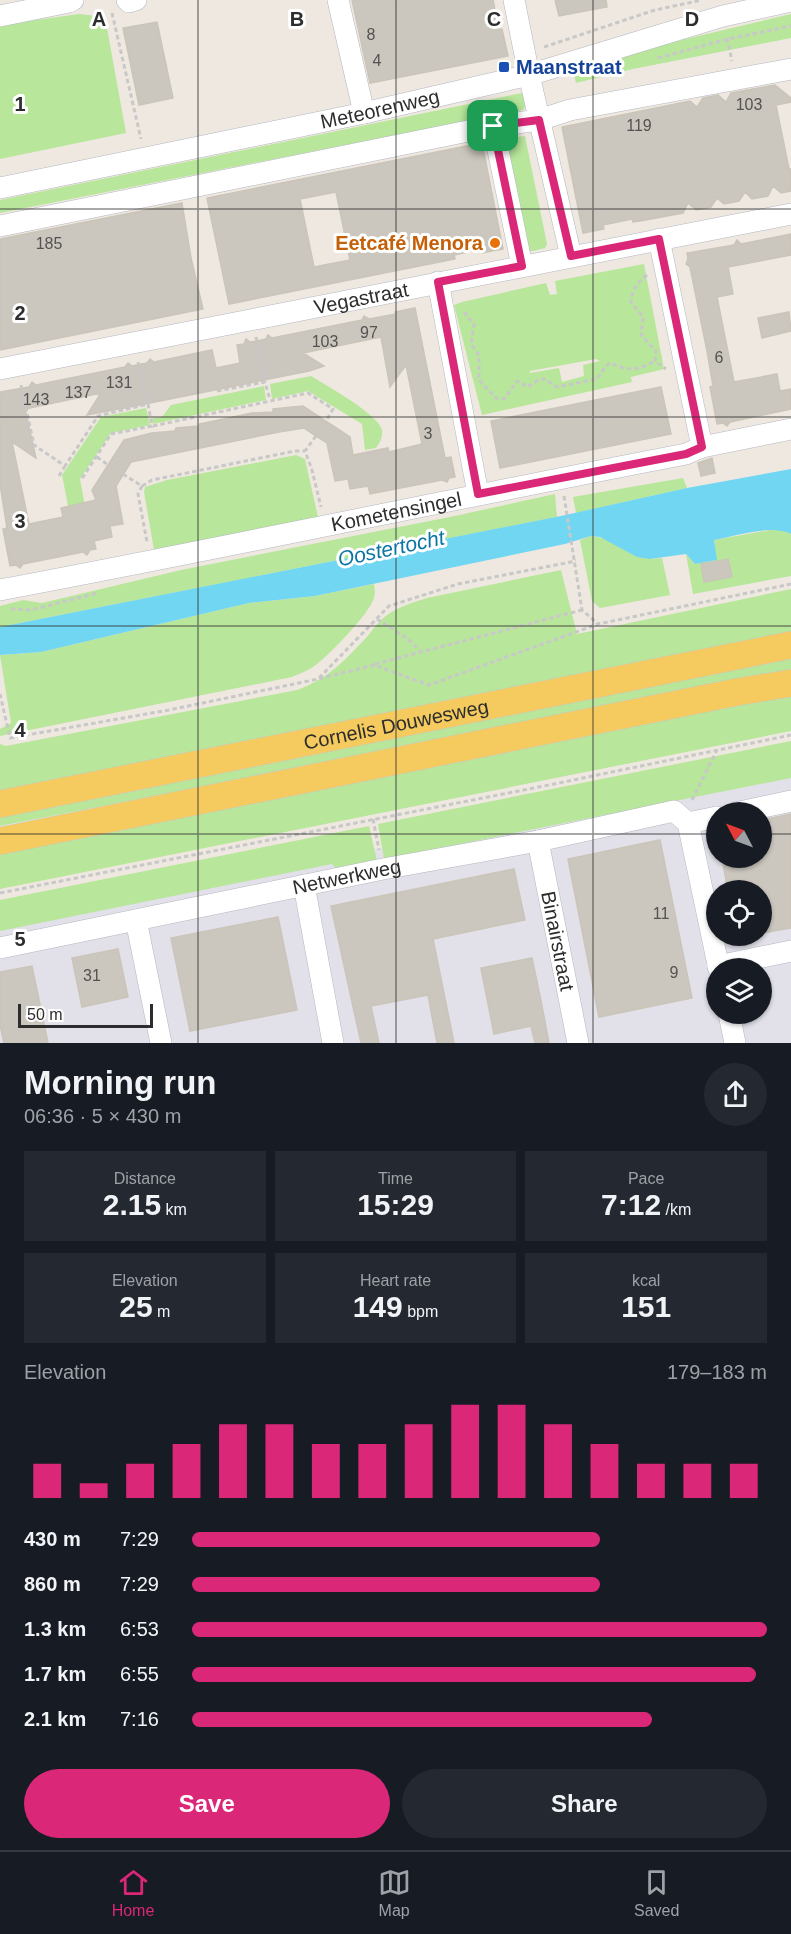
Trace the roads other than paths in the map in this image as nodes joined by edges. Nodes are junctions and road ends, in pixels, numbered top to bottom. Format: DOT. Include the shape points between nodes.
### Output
graph roads {
  1 [pos="136,0"];
  2 [pos="338,0"];
  3 [pos="514,0"];
  4 [pos="70,1"];
  5 [pos="791,1"];
  6 [pos="119,6"];
  7 [pos="721,8"];
  8 [pos="0,16"];
  9 [pos="791,69"];
  10 [pos="529,75"];
  11 [pos="364,113"];
  12 [pos="539,120"];
  13 [pos="493,126"];
  14 [pos="0,188"];
  15 [pos="791,214"];
  16 [pos="0,225"];
  17 [pos="659,239"];
  18 [pos="571,256"];
  19 [pos="522,266"];
  20 [pos="438,282"];
  21 [pos="8,367"];
  22 [pos="791,429"];
  23 [pos="702,447"];
  24 [pos="478,494"];
  25 [pos="0,590"];
  26 [pos="791,645"];
  27 [pos="791,683"];
  28 [pos="791,801"];
  29 [pos="0,804"];
  30 [pos="772,805"];
  31 [pos="706,819"];
  32 [pos="688,823"];
  33 [pos="0,841"];
  34 [pos="538,841"];
  35 [pos="304,885"];
  36 [pos="136,920"];
  37 [pos="0,948"];
  38 [pos="791,951"];
  39 [pos="717,958"];
  40 [pos="761,958"];
  41 [pos="731,1024"];
  42 [pos="161,1043"];
  43 [pos="333,1043"];
  44 [pos="578,1043"];
  45 [pos="735,1043"];
  1 -- 6 [label="street"];
  2 -- 11 [label="street"];
  3 -- 10 [label="street"];
  4 -- 8 [label="street"];
  5 -- 7 [label="street, Meteorenweg"];
  7 -- 10 [label="street, Meteorenweg"];
  9 -- 12 [label="street, Meteorenweg" via="570,110"];
  10 -- 11 [label="street, Meteorenweg"];
  10 -- 12 [label="street"];
  11 -- 14 [label="street, Meteorenweg"];
  12 -- 13 [label="street, Meteorenweg"];
  12 -- 18 [label="street"];
  13 -- 16 [label="street, Meteorenweg"];
  13 -- 19 [label="street"];
  15 -- 17 [label="street, Vegastraat"];
  17 -- 18 [label="street, Vegastraat"];
  17 -- 23 [label="street"];
  18 -- 19 [label="street, Vegastraat"];
  19 -- 20 [label="street, Vegastraat"];
  20 -- 21 [label="street, Vegastraat"];
  20 -- 24 [label="street"];
  22 -- 23 [label="street, Kometensingel"];
  23 -- 24 [label="street, Kometensingel" via="686,454"];
  24 -- 25 [label="street, Kometensingel"];
  26 -- 29 [label="main road, Cornelis Douwesweg"];
  27 -- 33 [label="main road, Cornelis Douwesweg"];
  28 -- 30 [label="street"];
  31 -- 32 [label="street"];
  32 -- 34 [label="street, Netwerkweg" via="674,811"];
  32 -- 39 [label="street"];
  34 -- 35 [label="street, Netwerkweg"];
  34 -- 44 [label="street, Binairstraat"];
  35 -- 36 [label="street, Netwerkweg"];
  35 -- 43 [label="street"];
  36 -- 37 [label="street, Netwerkweg"];
  36 -- 42 [label="street"];
  38 -- 40 [label="street"];
  41 -- 45 [label="street"];
}
